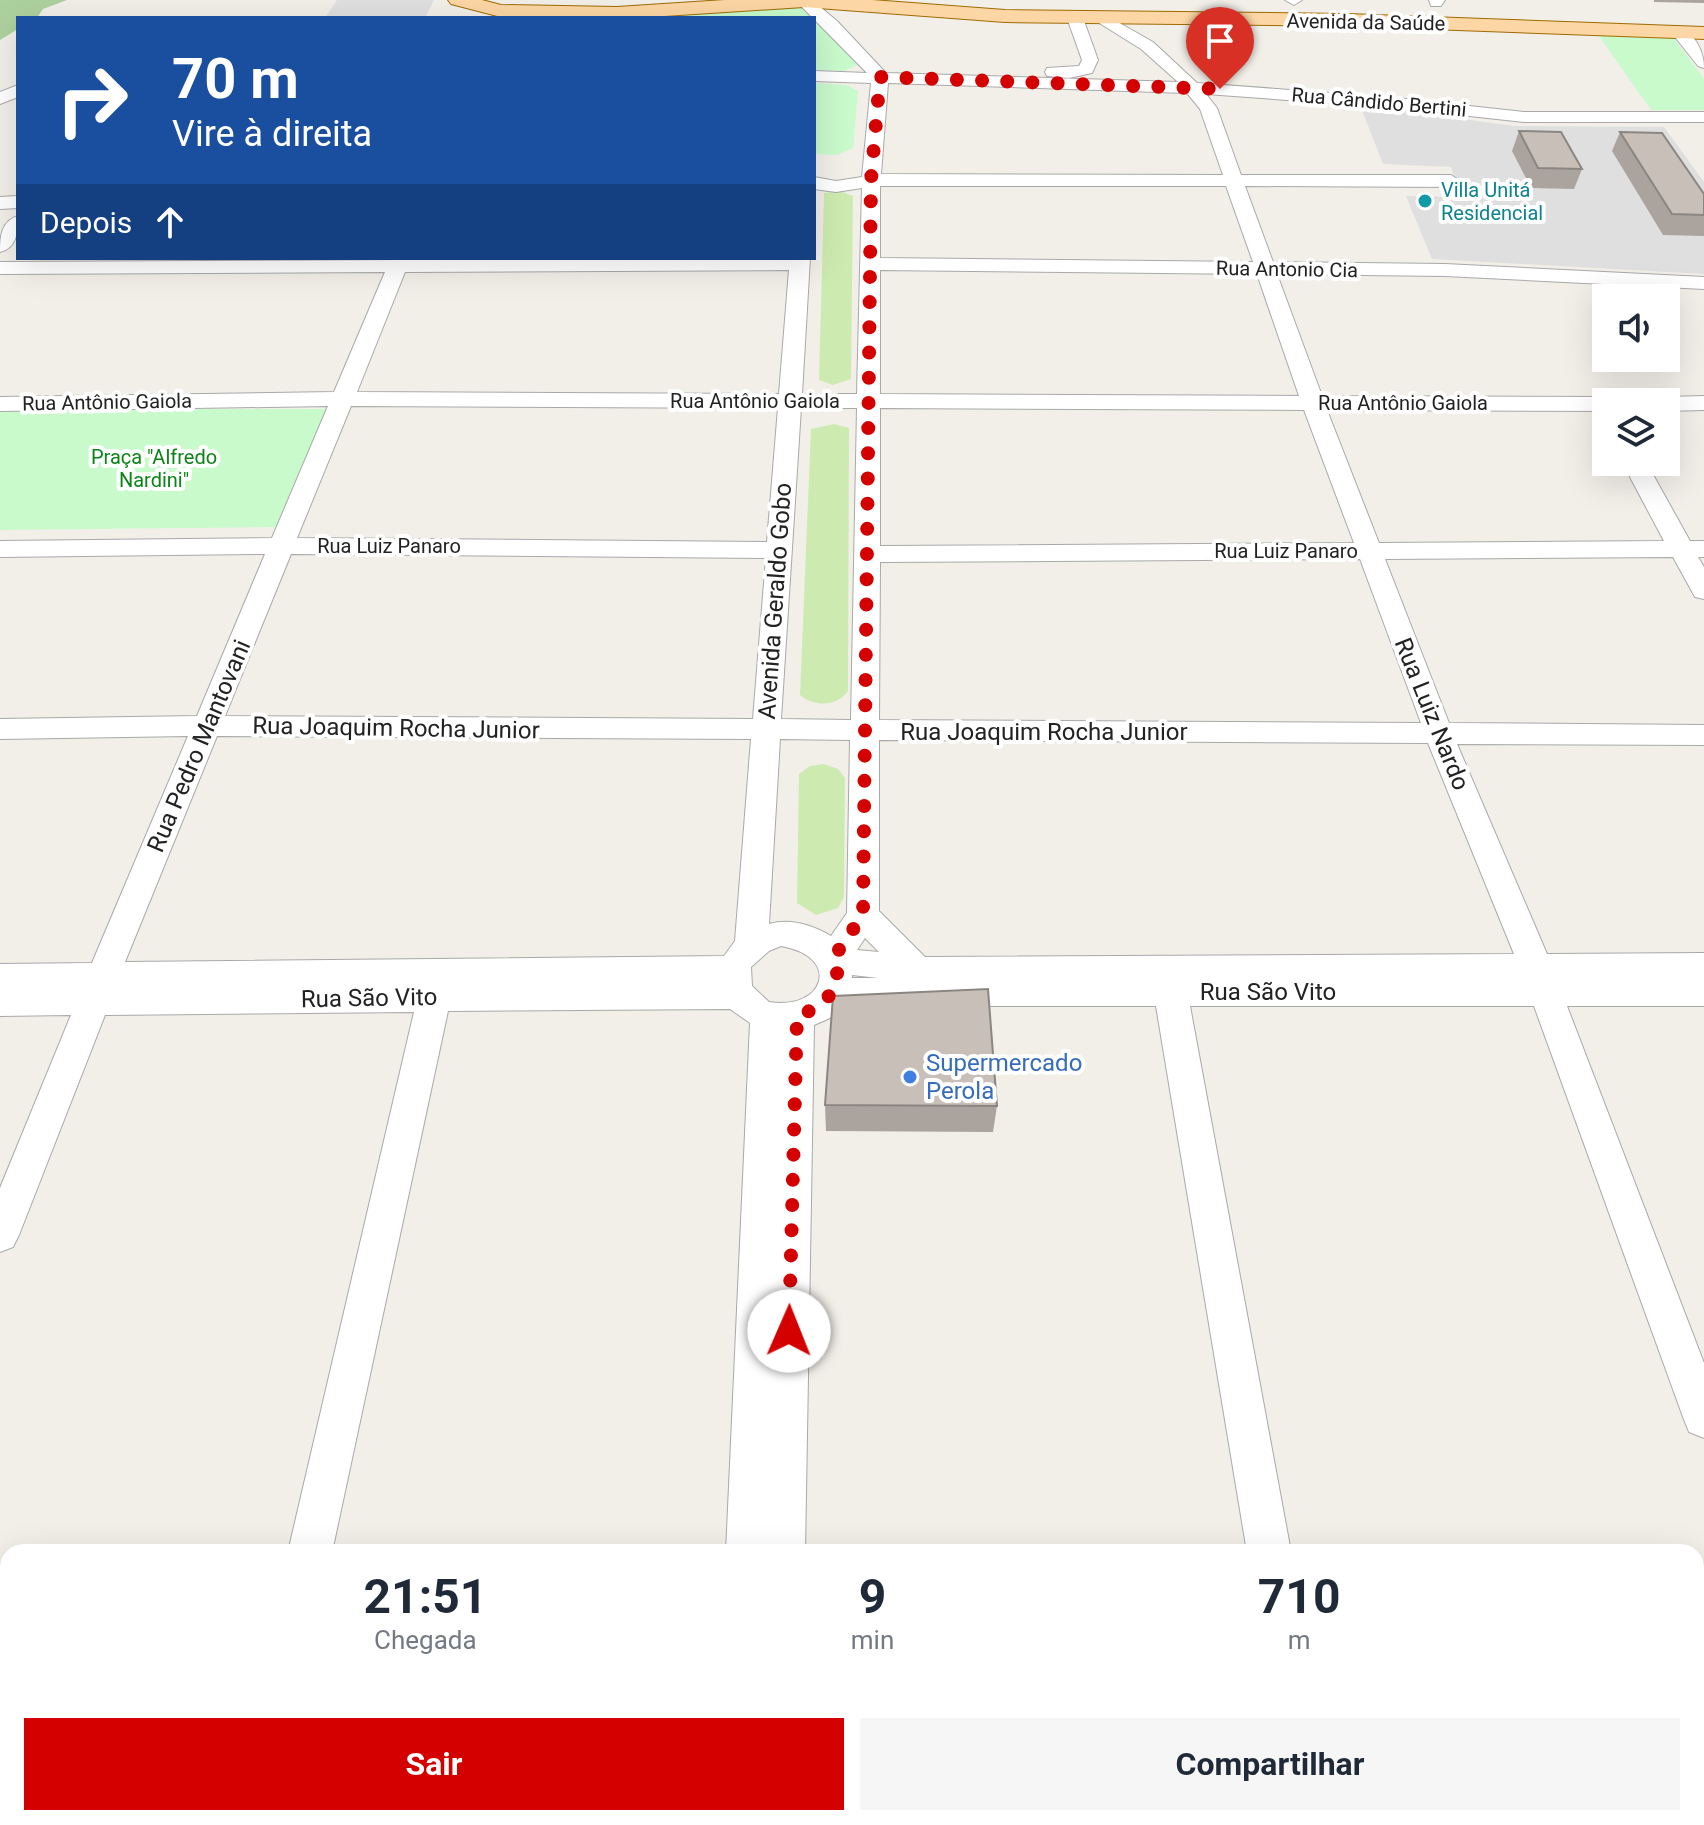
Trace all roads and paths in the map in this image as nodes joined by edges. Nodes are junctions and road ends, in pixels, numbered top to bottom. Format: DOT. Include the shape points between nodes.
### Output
graph roads {
  1 [pos="458,0"];
  2 [pos="803,0"];
  3 [pos="1267,0"];
  4 [pos="1294,0"];
  5 [pos="1437,2"];
  6 [pos="604,4"];
  7 [pos="1483,4"];
  8 [pos="857,6"];
  9 [pos="510,15"];
  10 [pos="571,16"];
  11 [pos="1075,18"];
  12 [pos="1323,20"];
  13 [pos="1348,20"];
  14 [pos="831,24"];
  15 [pos="1136,26"];
  16 [pos="1679,32"];
  17 [pos="1704,33"];
  18 [pos="1704,63"];
  19 [pos="1050,72"];
  20 [pos="816,76"];
  21 [pos="880,77"];
  22 [pos="1194,88"];
  23 [pos="1704,117"];
  24 [pos="871,180"];
  25 [pos="816,181"];
  26 [pos="1234,181"];
  27 [pos="1451,181"];
  28 [pos="16,225"];
  29 [pos="0,246"];
  30 [pos="800,261"];
  31 [pos="400,262"];
  32 [pos="870,264"];
  33 [pos="0,268"];
  34 [pos="1263,269"];
  35 [pos="1704,283"];
  36 [pos="343,399"];
  37 [pos="869,400"];
  38 [pos="790,401"];
  39 [pos="1313,403"];
  40 [pos="1704,403"];
  41 [pos="0,404"];
  42 [pos="1680,404"];
  43 [pos="1592,406"];
  44 [pos="1643,476"];
  45 [pos="282,546"];
  46 [pos="0,549"];
  47 [pos="1693,549"];
  48 [pos="779,550"];
  49 [pos="1369,551"];
  50 [pos="867,554"];
  51 [pos="1704,591"];
  52 [pos="207,726"];
  53 [pos="0,729"];
  54 [pos="865,731"];
  55 [pos="766,732"];
  56 [pos="1439,734"];
  57 [pos="1704,735"];
  58 [pos="863,915"];
  59 [pos="1704,966"];
  60 [pos="834,970"];
  61 [pos="917,970"];
  62 [pos="0,977"];
  63 [pos="1168,980"];
  64 [pos="1540,980"];
  65 [pos="437,985"];
  66 [pos="98,988"];
  67 [pos="757,988"];
  68 [pos="1704,992"];
  69 [pos="0,1002"];
  70 [pos="0,1235"];
  71 [pos="1704,1417"];
  72 [pos="312,1544"];
  73 [pos="748,1544"];
  74 [pos="783,1544"];
  75 [pos="1268,1544"];
  1 -- 9 [label="main road, Avenida da Saúde"];
  2 -- 6 [label="main road, Avenida da Saúde"];
  2 -- 8 [label="main road, Avenida da Saúde"];
  2 -- 14 [label="street"];
  3 -- 4 [label="main road, Avenida da Saúde"];
  4 -- 5 [label="main road, Avenida da Saúde"];
  4 -- 12 [label="main road" via="1303,12"];
  5 -- 7 [label="main road, Avenida da Saúde"];
  5 -- 13 [label="main road" via="1420,18"];
  6 -- 10 [label="main road, Avenida da Saúde"];
  8 -- 11 [label="main road, Avenida da Saúde"];
  8 -- 14 [label="main road" via="833,15"];
  9 -- 10 [label="main road, Avenida da Saúde"];
  11 -- 15 [label="main road, Avenida da Saúde"];
  11 -- 19 [label="street" via="1090,60 1086,69"];
  12 -- 13 [label="main road, Avenida da Saúde"];
  12 -- 15 [label="main road, Avenida da Saúde"];
  13 -- 16 [label="main road, Avenida da Saúde"];
  14 -- 21 [label="street"];
  15 -- 22 [label="street, Rua Luiz Nardo"];
  16 -- 17 [label="main road, Avenida da Saúde"];
  16 -- 18 [label="street"];
  20 -- 21 [label="street, Rua Cândido Bertini"];
  21 -- 22 [label="street, Rua Cândido Bertini"];
  21 -- 24 [label="street"];
  22 -- 23 [label="street, Rua Cândido Bertini" via="1524,117"];
  22 -- 26 [label="street, Rua Luiz Nardo" via="1208,108"];
  24 -- 25 [label="street" via="851,186"];
  24 -- 26 [label="street"];
  24 -- 32 [label="street"];
  26 -- 27 [label="street"];
  26 -- 34 [label="street, Rua Luiz Nardo"];
  28 -- 29 [label="street"];
  30 -- 31 [label="street"];
  30 -- 38 [label="street, Avenida Geraldo Gobo"];
  31 -- 33 [label="street"];
  31 -- 36 [label="street, Rua Pedro Mantovani"];
  32 -- 34 [label="street, Rua Antonio Cia"];
  32 -- 37 [label="street"];
  34 -- 35 [label="street, Rua Antonio Cia" via="1445,270"];
  34 -- 39 [label="street, Rua Luiz Nardo"];
  36 -- 38 [label="street, Rua Antônio Gaiola"];
  36 -- 41 [label="street, Rua Antônio Gaiola"];
  36 -- 45 [label="street, Rua Pedro Mantovani"];
  37 -- 38 [label="street, Rua Antônio Gaiola"];
  37 -- 39 [label="street, Rua Antônio Gaiola"];
  37 -- 50 [label="street"];
  38 -- 48 [label="street, Avenida Geraldo Gobo"];
  39 -- 43 [label="street, Rua Antônio Gaiola"];
  39 -- 49 [label="street, Rua Luiz Nardo"];
  40 -- 42 [label="street"];
  44 -- 47 [label="street"];
  45 -- 46 [label="street, Rua Luiz Panaro"];
  45 -- 48 [label="street, Rua Luiz Panaro"];
  45 -- 52 [label="street, Rua Pedro Mantovani"];
  47 -- 49 [label="street, Rua Luiz Panaro"];
  47 -- 51 [label="street"];
  48 -- 55 [label="street, Avenida Geraldo Gobo"];
  49 -- 50 [label="street, Rua Luiz Panaro"];
  49 -- 56 [label="street, Rua Luiz Nardo"];
  50 -- 54 [label="street"];
  52 -- 53 [label="street, Rua Joaquim Rocha Junior"];
  52 -- 55 [label="street, Rua Joaquim Rocha Junior"];
  52 -- 66 [label="street, Rua Pedro Mantovani"];
  54 -- 55 [label="street, Rua Joaquim Rocha Junior"];
  54 -- 56 [label="street, Rua Joaquim Rocha Junior"];
  54 -- 58 [label="street"];
  55 -- 67 [label="street, Avenida Geraldo Gobo"];
  56 -- 57 [label="street, Rua Joaquim Rocha Junior"];
  56 -- 64 [label="street, Rua Luiz Nardo"];
  58 -- 60 [label="street"];
  58 -- 61 [label="street"];
  59 -- 64 [label="street, Rua São Vito"];
  60 -- 61 [label="street, Rua São Vito"];
  60 -- 63 [label="street, Rua São Vito"];
  60 -- 67 [label="street" via="819,1008"];
  60 -- 67 [label="street, Rua São Vito" via="812,938 765,937"];
  61 -- 63 [label="street, Rua São Vito"];
  62 -- 66 [label="street, Rua São Vito"];
  63 -- 64 [label="street, Rua São Vito"];
  63 -- 75 [label="street"];
  64 -- 68 [label="street, Rua São Vito"];
  64 -- 71 [label="street, Rua Luiz Nardo"];
  65 -- 66 [label="street, Rua São Vito"];
  65 -- 67 [label="street, Rua São Vito"];
  65 -- 72 [label="street"];
  66 -- 69 [label="street, Rua São Vito"];
  66 -- 70 [label="street, Rua Pedro Mantovani"];
  67 -- 73 [label="street"];
  67 -- 74 [label="street"];
}
